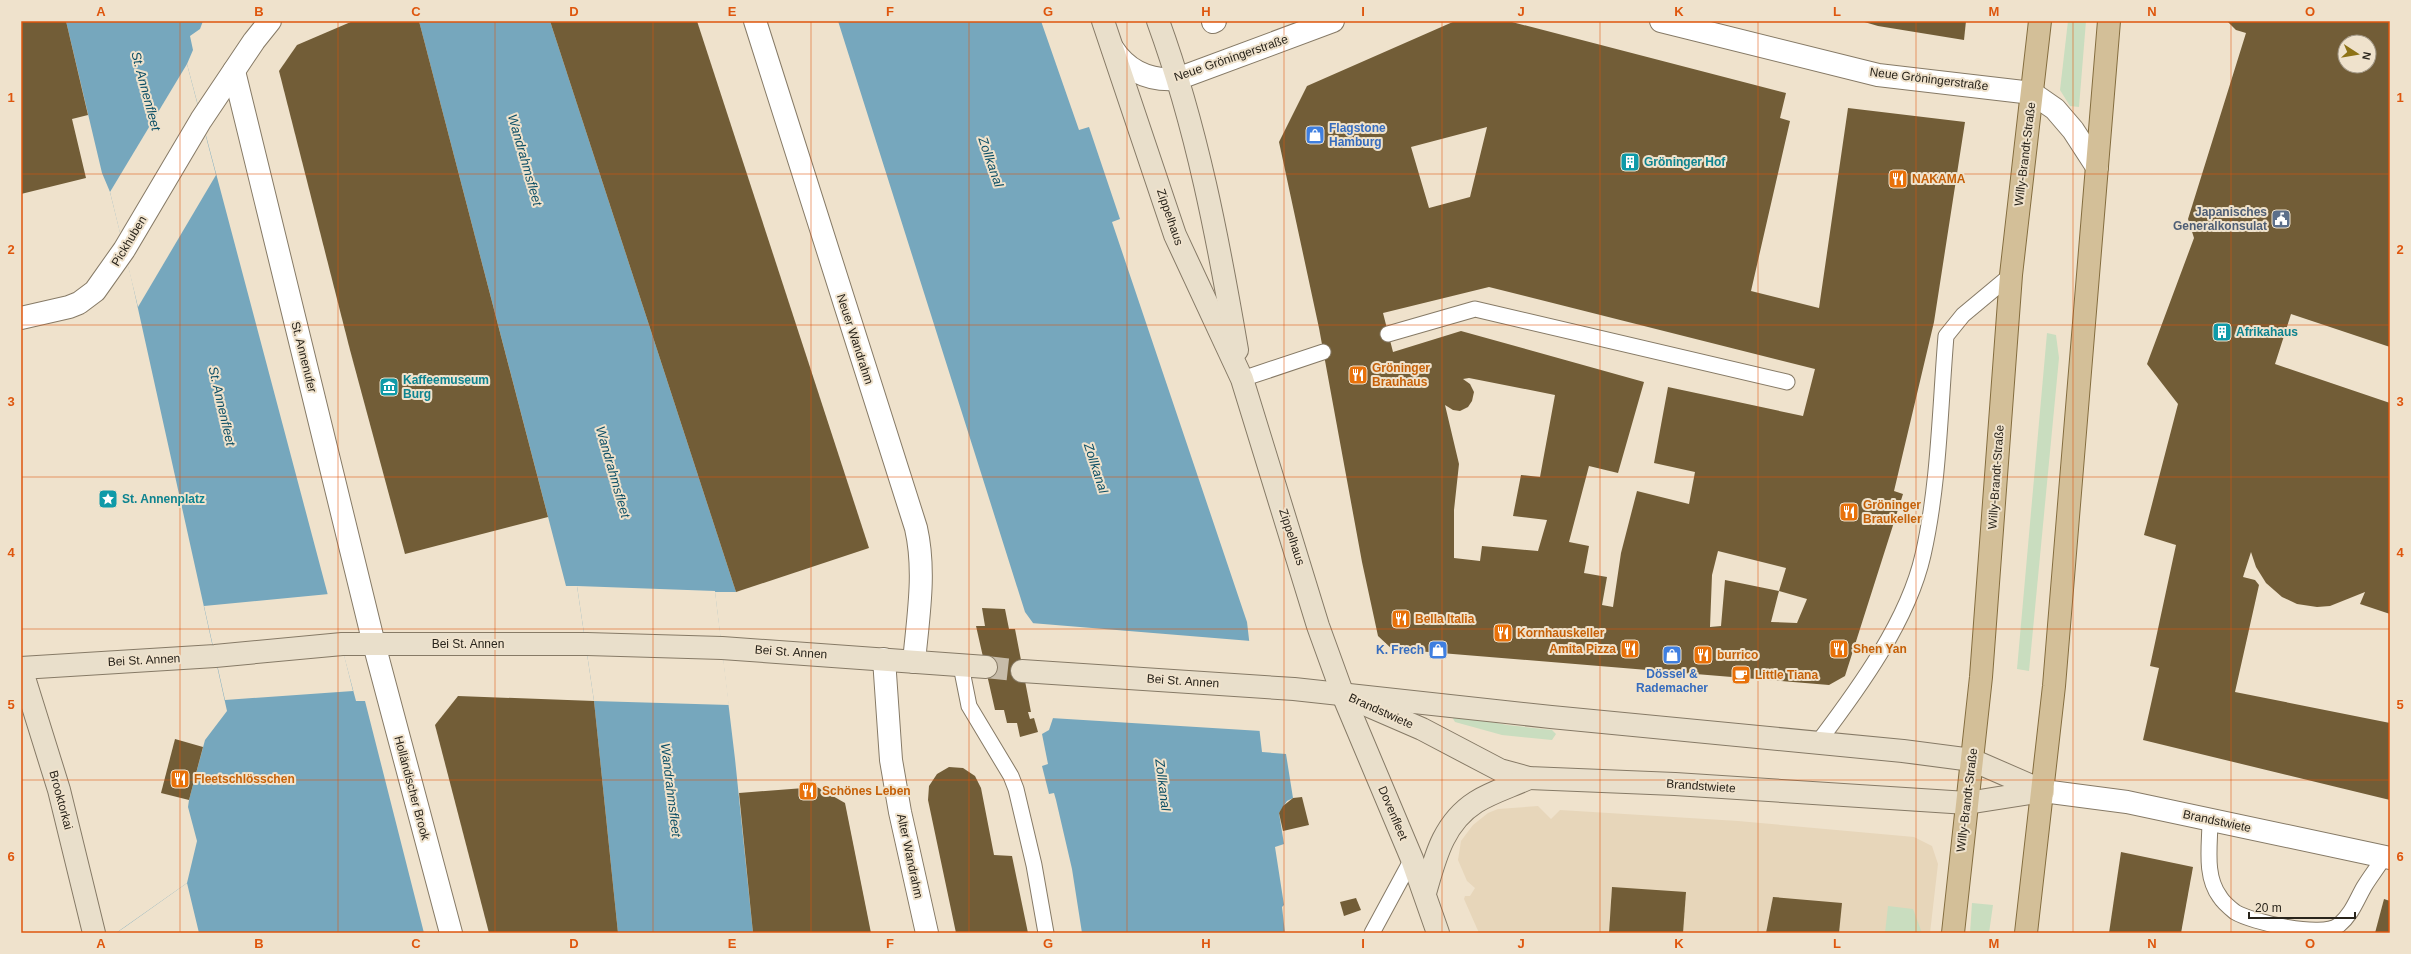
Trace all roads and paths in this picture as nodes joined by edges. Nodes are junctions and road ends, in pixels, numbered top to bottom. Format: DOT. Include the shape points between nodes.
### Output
graph roads {
  1 [pos="270,21"];
  2 [pos="755,21"];
  3 [pos="1103,21"];
  4 [pos="1158,21"];
  5 [pos="1333,21"];
  6 [pos="1661,21"];
  7 [pos="2040,21"];
  8 [pos="2110,21"];
  9 [pos="1113,49"];
  10 [pos="234,71"];
  11 [pos="1177,79"];
  12 [pos="2032,93"];
  13 [pos="2097,167"];
  14 [pos="2011,275"];
  15 [pos="21,318"];
  16 [pos="1388,334"];
  17 [pos="1323,352"];
  18 [pos="1242,379"];
  19 [pos="1787,382"];
  20 [pos="374,644"];
  21 [pos="884,659"];
  22 [pos="914,662"];
  23 [pos="961,666"];
  24 [pos="986,667"];
  25 [pos="21,668"];
  26 [pos="1022,671"];
  27 [pos="1343,695"];
  28 [pos="1819,741"];
  29 [pos="1972,760"];
  30 [pos="1529,778"];
  31 [pos="2043,791"];
  32 [pos="1967,803"];
  33 [pos="2210,820"];
  34 [pos="2387,858"];
  35 [pos="1412,859"];
  36 [pos="1425,893"];
  37 [pos="94,933"];
  38 [pos="451,933"];
  39 [pos="927,933"];
  40 [pos="1046,933"];
  41 [pos="1372,933"];
  42 [pos="1438,933"];
  43 [pos="1953,933"];
  44 [pos="2026,933"];
  1 -- 10 [label="street"];
  2 -- 22 [label="street, Neuer Wandrahm" via="920,544 921,573"];
  3 -- 9 [label="main road, Zippelhaus"];
  4 -- 11 [label="main road, Zippelhaus"];
  5 -- 11 [label="street, Neue Gröningerstraße"];
  6 -- 12 [label="street, Neue Gröningerstraße" via="1878,75"];
  7 -- 12 [label="main road, Willy-Brandt-Straße"];
  8 -- 13 [label="main road"];
  9 -- 11 [label="street, Neue Gröningerstraße" via="1120,59 1140,74 1152,78"];
  9 -- 18 [label="main road, Zippelhaus" via="1176,235"];
  10 -- 15 [label="street, Pickhuben" via="104,281 88,298 69,307"];
  10 -- 20 [label="street, St. Annenufer"];
  11 -- 18 [label="main road, Zippelhaus" via="1202,164"];
  12 -- 13 [label="street, Neue Gröningerstraße" via="2055,109 2073,130"];
  12 -- 14 [label="main road, Willy-Brandt-Straße"];
  13 -- 31 [label="main road"];
  14 -- 28 [label="lane" via="1963,315 1946,336 1932,506 1923,556 1907,602 1862,684"];
  14 -- 29 [label="main road, Willy-Brandt-Straße" via="1982,671"];
  16 -- 19 [label="lane" via="1474,309"];
  17 -- 18 [label="lane"];
  18 -- 27 [label="main road, Zippelhaus" via="1318,626"];
  20 -- 21 [label="main road, Bei St. Annen" via="586,644 722,648"];
  20 -- 25 [label="main road, Bei St. Annen" via="342,644 215,656"];
  20 -- 38 [label="street, Holländischer Brook"];
  21 -- 22 [label="main road, Bei St. Annen"];
  21 -- 39 [label="street, Alter Wandrahm" via="891,760"];
  22 -- 23 [label="main road, Bei St. Annen"];
  23 -- 24 [label="main road, Bei St. Annen"];
  23 -- 40 [label="lane" via="969,706 1016,788 1034,865"];
  25 -- 37 [label="main road, Brooktorkai" via="59,790"];
  26 -- 27 [label="main road, Bei St. Annen"];
  27 -- 28 [label="main road, Brandstwiete"];
  27 -- 30 [label="main road, Brandstwiete" via="1422,729 1500,770"];
  27 -- 35 [label="main road, Dovenfleet"];
  28 -- 29 [label="main road, Brandstwiete"];
  29 -- 31 [label="main road, Brandstwiete"];
  29 -- 32 [label="main road, Willy-Brandt-Straße"];
  30 -- 32 [label="main road, Brandstwiete" via="1674,784"];
  30 -- 36 [label="main road" via="1477,801 1462,812 1444,835"];
  31 -- 32 [label="main road, Brandstwiete"];
  31 -- 33 [label="street, Brandstwiete" via="2127,802"];
  31 -- 44 [label="main road"];
  32 -- 43 [label="main road, Willy-Brandt-Straße"];
  33 -- 34 [label="street, Brandstwiete"];
  33 -- 34 [label="lane" via="2210,875 2220,897 2235,911 2250,918 2299,929 2320,931 2338,926 2354,909 2363,888"];
  35 -- 36 [label="main road, Dovenfleet"];
  35 -- 41 [label="lane"];
  36 -- 42 [label="main road, Dovenfleet"];
}
